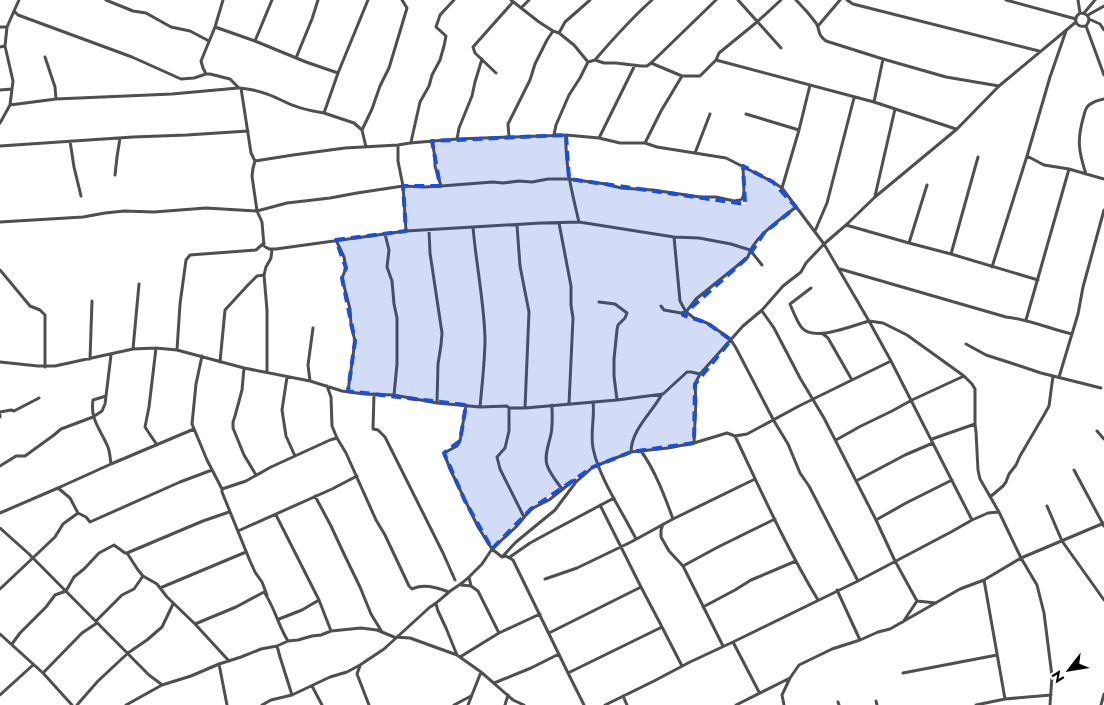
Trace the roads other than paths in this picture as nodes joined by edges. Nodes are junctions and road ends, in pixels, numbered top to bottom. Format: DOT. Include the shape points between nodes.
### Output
graph roads {
  1 [pos="18,0"];
  2 [pos="106,0"];
  3 [pos="223,0"];
  4 [pos="272,0"];
  5 [pos="318,0"];
  6 [pos="368,0"];
  7 [pos="402,0"];
  8 [pos="454,0"];
  9 [pos="529,0"];
  10 [pos="590,0"];
  11 [pos="652,0"];
  12 [pos="716,0"];
  13 [pos="738,0"];
  14 [pos="781,0"];
  15 [pos="796,0"];
  16 [pos="840,0"];
  17 [pos="847,0"];
  18 [pos="1006,0"];
  19 [pos="1078,0"];
  20 [pos="1095,0"];
  21 [pos="512,1"];
  22 [pos="1104,6"];
  23 [pos="521,8"];
  24 [pos="14,11"];
  25 [pos="1085,15"];
  26 [pos="1076,21"];
  27 [pos="757,22"];
  28 [pos="818,26"];
  29 [pos="1086,26"];
  30 [pos="0,27"];
  31 [pos="7,28"];
  32 [pos="215,28"];
  33 [pos="1066,30"];
  34 [pos="1104,30"];
  35 [pos="553,31"];
  36 [pos="559,33"];
  37 [pos="210,41"];
  38 [pos="255,41"];
  39 [pos="5,46"];
  40 [pos="0,47"];
  41 [pos="781,48"];
  42 [pos="1040,52"];
  43 [pos="45,57"];
  44 [pos="296,58"];
  45 [pos="482,59"];
  46 [pos="883,59"];
  47 [pos="595,60"];
  48 [pos="716,60"];
  49 [pos="588,62"];
  50 [pos="652,63"];
  51 [pos="635,65"];
  52 [pos="338,73"];
  53 [pos="206,74"];
  54 [pos="496,74"];
  55 [pos="1104,75"];
  56 [pos="682,76"];
  57 [pos="810,85"];
  58 [pos="999,86"];
  59 [pos="240,88"];
  60 [pos="12,89"];
  61 [pos="0,90"];
  62 [pos="854,98"];
  63 [pos="56,99"];
  64 [pos="1104,99"];
  65 [pos="874,102"];
  66 [pos="10,105"];
  67 [pos="895,108"];
  68 [pos="324,113"];
  69 [pos="710,114"];
  70 [pos="746,114"];
  71 [pos="0,124"];
  72 [pos="957,129"];
  73 [pos="362,130"];
  74 [pos="799,130"];
  75 [pos="248,131"];
  76 [pos="554,135"];
  77 [pos="566,135"];
  78 [pos="509,137"];
  79 [pos="120,138"];
  80 [pos="600,138"];
  81 [pos="457,139"];
  82 [pos="70,141"];
  83 [pos="432,141"];
  84 [pos="410,143"];
  85 [pos="645,144"];
  86 [pos="398,145"];
  87 [pos="0,146"];
  88 [pos="366,147"];
  89 [pos="695,153"];
  90 [pos="1027,156"];
  91 [pos="978,157"];
  92 [pos="255,161"];
  93 [pos="743,166"];
  94 [pos="1070,170"];
  95 [pos="1086,174"];
  96 [pos="115,175"];
  97 [pos="1104,178"];
  98 [pos="569,179"];
  99 [pos="926,185"];
  100 [pos="403,186"];
  101 [pos="441,186"];
  102 [pos="782,188"];
  103 [pos="81,196"];
  104 [pos="875,197"];
  105 [pos="796,207"];
  106 [pos="257,210"];
  107 [pos="1104,210"];
  108 [pos="0,222"];
  109 [pos="579,222"];
  110 [pos="560,223"];
  111 [pos="517,225"];
  112 [pos="846,225"];
  113 [pos="473,227"];
  114 [pos="429,230"];
  115 [pos="406,231"];
  116 [pos="815,232"];
  117 [pos="385,234"];
  118 [pos="674,237"];
  119 [pos="336,240"];
  120 [pos="909,243"];
  121 [pos="264,244"];
  122 [pos="824,244"];
  123 [pos="272,249"];
  124 [pos="750,250"];
  125 [pos="951,254"];
  126 [pos="762,265"];
  127 [pos="992,267"];
  128 [pos="0,270"];
  129 [pos="840,270"];
  130 [pos="264,275"];
  131 [pos="1038,280"];
  132 [pos="139,284"];
  133 [pos="811,288"];
  134 [pos="92,301"];
  135 [pos="599,302"];
  136 [pos="661,306"];
  137 [pos="762,310"];
  138 [pos="686,312"];
  139 [pos="869,320"];
  140 [pos="1026,320"];
  141 [pos="313,328"];
  142 [pos="822,334"];
  143 [pos="1072,334"];
  144 [pos="731,340"];
  145 [pos="966,344"];
  146 [pos="156,348"];
  147 [pos="134,349"];
  148 [pos="177,350"];
  149 [pos="111,354"];
  150 [pos="202,356"];
  151 [pos="90,359"];
  152 [pos="891,361"];
  153 [pos="0,362"];
  154 [pos="220,362"];
  155 [pos="45,367"];
  156 [pos="244,368"];
  157 [pos="267,372"];
  158 [pos="700,374"];
  159 [pos="964,376"];
  160 [pos="1053,376"];
  161 [pos="288,377"];
  162 [pos="1059,377"];
  163 [pos="852,380"];
  164 [pos="310,381"];
  165 [pos="327,386"];
  166 [pos="1101,388"];
  167 [pos="348,391"];
  168 [pos="374,394"];
  169 [pos="663,394"];
  170 [pos="394,395"];
  171 [pos="106,396"];
  172 [pos="39,398"];
  173 [pos="617,400"];
  174 [pos="813,400"];
  175 [pos="912,400"];
  176 [pos="593,402"];
  177 [pos="437,403"];
  178 [pos="569,404"];
  179 [pos="466,405"];
  180 [pos="552,406"];
  181 [pos="480,407"];
  182 [pos="509,408"];
  183 [pos="526,408"];
  184 [pos="0,414"];
  185 [pos="93,417"];
  186 [pos="774,421"];
  187 [pos="975,424"];
  188 [pos="194,429"];
  189 [pos="1097,430"];
  190 [pos="735,436"];
  191 [pos="337,438"];
  192 [pos="1104,439"];
  193 [pos="836,440"];
  194 [pos="932,441"];
  195 [pos="694,443"];
  196 [pos="157,445"];
  197 [pos="641,451"];
  198 [pos="630,452"];
  199 [pos="295,456"];
  200 [pos="111,464"];
  201 [pos="598,465"];
  202 [pos="0,466"];
  203 [pos="212,470"];
  204 [pos="1074,470"];
  205 [pos="256,475"];
  206 [pos="356,476"];
  207 [pos="755,479"];
  208 [pos="952,480"];
  209 [pos="856,481"];
  210 [pos="576,482"];
  211 [pos="58,488"];
  212 [pos="222,489"];
  213 [pos="562,489"];
  214 [pos="315,496"];
  215 [pos="990,497"];
  216 [pos="614,498"];
  217 [pos="600,506"];
  218 [pos="1047,506"];
  219 [pos="229,512"];
  220 [pos="999,512"];
  221 [pos="0,513"];
  222 [pos="78,513"];
  223 [pos="276,515"];
  224 [pos="524,517"];
  225 [pos="673,519"];
  226 [pos="775,519"];
  227 [pos="876,520"];
  228 [pos="972,520"];
  229 [pos="664,524"];
  230 [pos="1103,525"];
  231 [pos="0,528"];
  232 [pos="238,531"];
  233 [pos="636,539"];
  234 [pos="1062,541"];
  235 [pos="621,546"];
  236 [pos="492,549"];
  237 [pos="246,552"];
  238 [pos="127,553"];
  239 [pos="32,557"];
  240 [pos="502,557"];
  241 [pos="510,557"];
  242 [pos="1022,558"];
  243 [pos="796,561"];
  244 [pos="895,561"];
  245 [pos="683,566"];
  246 [pos="143,576"];
  247 [pos="469,577"];
  248 [pos="545,579"];
  249 [pos="455,580"];
  250 [pos="984,580"];
  251 [pos="858,581"];
  252 [pos="461,585"];
  253 [pos="471,586"];
  254 [pos="641,587"];
  255 [pos="160,588"];
  256 [pos="0,589"];
  257 [pos="66,590"];
  258 [pos="837,590"];
  259 [pos="264,592"];
  260 [pos="450,592"];
  261 [pos="319,600"];
  262 [pos="818,600"];
  263 [pos="1104,600"];
  264 [pos="917,601"];
  265 [pos="173,603"];
  266 [pos="937,603"];
  267 [pos="436,604"];
  268 [pos="703,607"];
  269 [pos="540,614"];
  270 [pos="278,619"];
  271 [pos="96,622"];
  272 [pos="902,622"];
  273 [pos="195,624"];
  274 [pos="662,627"];
  275 [pos="331,631"];
  276 [pos="383,632"];
  277 [pos="499,633"];
  278 [pos="549,633"];
  279 [pos="0,634"];
  280 [pos="398,637"];
  281 [pos="860,640"];
  282 [pos="288,641"];
  283 [pos="734,642"];
  284 [pos="12,644"];
  285 [pos="277,646"];
  286 [pos="723,646"];
  287 [pos="128,653"];
  288 [pos="559,654"];
  289 [pos="997,655"];
  290 [pos="459,656"];
  291 [pos="229,661"];
  292 [pos="219,664"];
  293 [pos="33,665"];
  294 [pos="360,665"];
  295 [pos="682,666"];
  296 [pos="347,672"];
  297 [pos="480,672"];
  298 [pos="43,673"];
  299 [pos="568,673"];
  300 [pos="903,673"];
  301 [pos="357,674"];
  302 [pos="790,678"];
  303 [pos="494,683"];
  304 [pos="162,685"];
  305 [pos="312,686"];
  306 [pos="759,692"];
  307 [pos="1104,694"];
  308 [pos="0,695"];
  309 [pos="292,695"];
  310 [pos="508,695"];
  311 [pos="1051,695"];
  312 [pos="472,696"];
  313 [pos="623,696"];
  314 [pos="1005,700"];
  315 [pos="72,705"];
  316 [pos="77,705"];
  317 [pos="126,705"];
  318 [pos="227,705"];
  319 [pos="262,705"];
  320 [pos="322,705"];
  321 [pos="369,705"];
  322 [pos="454,705"];
  323 [pos="468,705"];
  324 [pos="505,705"];
  325 [pos="524,705"];
  326 [pos="584,705"];
  327 [pos="605,705"];
  328 [pos="627,705"];
  329 [pos="736,705"];
  330 [pos="784,705"];
  331 [pos="976,705"];
  332 [pos="1050,705"];
  333 [pos="1102,705"];
  1 -- 24 [label="street"];
  2 -- 37 [label="street" via="146,13 171,28 190,31"];
  3 -- 32 [label="street"];
  4 -- 38 [label="street"];
  5 -- 44 [label="street"];
  6 -- 52 [label="street"];
  7 -- 73 [label="street" via="407,8 389,68"];
  8 -- 84 [label="street" via="440,15 436,27 446,36 444,46 430,86 420,102"];
  9 -- 23 [label="street"];
  10 -- 36 [label="street" via="565,22"];
  11 -- 47 [label="street"];
  12 -- 50 [label="street"];
  13 -- 27 [label="street"];
  14 -- 27 [label="street"];
  15 -- 28 [label="street"];
  16 -- 28 [label="street"];
  17 -- 42 [label="street"];
  18 -- 26 [label="street"];
  19 -- 25 [label="street"];
  20 -- 25 [label="street"];
  21 -- 23 [label="street"];
  21 -- 45 [label="street" via="473,47"];
  22 -- 25 [label="street"];
  23 -- 35 [label="street"];
  24 -- 31 [label="street"];
  24 -- 53 [label="street" via="181,79"];
  25 -- 26 [label="street" via="1077,15"];
  25 -- 29 [label="street" via="1089,23"];
  25 -- 34 [label="street"];
  26 -- 29 [label="street" via="1078,26"];
  26 -- 33 [label="street"];
  27 -- 41 [label="street"];
  27 -- 48 [label="street" via="719,53"];
  28 -- 46 [label="street" via="820,36 826,41"];
  29 -- 55 [label="street"];
  30 -- 31 [label="street"];
  31 -- 39 [label="street"];
  32 -- 37 [label="street"];
  32 -- 38 [label="street"];
  33 -- 42 [label="street"];
  33 -- 90 [label="street"];
  35 -- 36 [label="street"];
  35 -- 78 [label="street" via="508,124"];
  36 -- 49 [label="street" via="578,48"];
  37 -- 53 [label="street" via="201,61"];
  38 -- 44 [label="street"];
  39 -- 40 [label="street"];
  39 -- 60 [label="street"];
  42 -- 58 [label="street"];
  43 -- 63 [label="street"];
  44 -- 52 [label="street"];
  45 -- 54 [label="street"];
  45 -- 81 [label="street"];
  46 -- 58 [label="street" via="946,77"];
  46 -- 65 [label="street"];
  47 -- 49 [label="street"];
  47 -- 51 [label="street" via="604,64"];
  48 -- 56 [label="street" via="700,76"];
  48 -- 57 [label="street"];
  49 -- 76 [label="street" via="569,95"];
  50 -- 51 [label="street"];
  50 -- 56 [label="street"];
  51 -- 80 [label="street"];
  52 -- 68 [label="street"];
  53 -- 59 [label="street" via="230,79"];
  56 -- 85 [label="street"];
  57 -- 62 [label="street"];
  57 -- 74 [label="street"];
  58 -- 72 [label="street"];
  59 -- 63 [label="street"];
  59 -- 68 [label="street" via="261,91 281,101"];
  59 -- 75 [label="street"];
  60 -- 61 [label="street"];
  60 -- 66 [label="street"];
  62 -- 65 [label="street"];
  62 -- 116 [label="street" via="827,203"];
  63 -- 66 [label="street"];
  64 -- 95 [label="street" via="1088,105 1081,123 1078,140"];
  65 -- 67 [label="street"];
  66 -- 71 [label="street"];
  67 -- 72 [label="street"];
  67 -- 104 [label="street"];
  68 -- 73 [label="street"];
  69 -- 89 [label="street"];
  70 -- 74 [label="street"];
  72 -- 104 [label="street"];
  73 -- 88 [label="street"];
  74 -- 102 [label="street"];
  75 -- 79 [label="street"];
  75 -- 92 [label="street"];
  76 -- 77 [label="street"];
  76 -- 78 [label="street"];
  77 -- 80 [label="street"];
  77 -- 98 [label="street"];
  78 -- 81 [label="street"];
  79 -- 82 [label="street"];
  79 -- 96 [label="street"];
  80 -- 85 [label="street"];
  81 -- 83 [label="street"];
  82 -- 87 [label="street"];
  82 -- 103 [label="street"];
  83 -- 84 [label="street"];
  83 -- 101 [label="street"];
  84 -- 86 [label="street"];
  85 -- 89 [label="street"];
  86 -- 88 [label="street"];
  86 -- 100 [label="street"];
  88 -- 92 [label="street"];
  89 -- 93 [label="street" via="726,158"];
  90 -- 94 [label="street" via="1044,165"];
  90 -- 127 [label="street"];
  91 -- 125 [label="street"];
  92 -- 106 [label="street" via="252,176"];
  93 -- 98 [label="street" via="744,194 742,199 734,201"];
  93 -- 102 [label="street"];
  94 -- 95 [label="street"];
  94 -- 131 [label="street"];
  95 -- 97 [label="street"];
  98 -- 101 [label="street"];
  98 -- 109 [label="street"];
  99 -- 120 [label="street"];
  100 -- 101 [label="street"];
  100 -- 106 [label="street"];
  100 -- 115 [label="street"];
  102 -- 105 [label="street"];
  104 -- 112 [label="street"];
  105 -- 116 [label="street"];
  105 -- 124 [label="street" via="764,233"];
  106 -- 108 [label="street" via="124,211"];
  106 -- 121 [label="street"];
  107 -- 143 [label="street"];
  109 -- 110 [label="street"];
  109 -- 118 [label="street"];
  110 -- 111 [label="street"];
  110 -- 178 [label="street" via="573,318"];
  111 -- 113 [label="street"];
  111 -- 183 [label="street" via="520,266 529,312"];
  112 -- 120 [label="street"];
  112 -- 122 [label="street"];
  113 -- 114 [label="street"];
  113 -- 181 [label="street" via="485,338"];
  114 -- 115 [label="street"];
  114 -- 177 [label="street" via="442,333"];
  115 -- 117 [label="street"];
  116 -- 122 [label="street"];
  117 -- 119 [label="street"];
  117 -- 170 [label="street" via="389,250 387,266 397,318"];
  118 -- 124 [label="street" via="699,238"];
  118 -- 138 [label="street" via="680,302"];
  119 -- 123 [label="street"];
  119 -- 167 [label="street" via="344,257 346,268 342,278 355,341"];
  120 -- 125 [label="street"];
  121 -- 123 [label="street"];
  121 -- 148 [label="street" via="256,250 190,255 186,260"];
  122 -- 129 [label="street"];
  122 -- 137 [label="street"];
  123 -- 130 [label="street"];
  124 -- 126 [label="street"];
  124 -- 138 [label="street" via="748,257 696,299"];
  125 -- 127 [label="street"];
  127 -- 131 [label="street"];
  128 -- 155 [label="street" via="30,306 45,315"];
  129 -- 139 [label="street"];
  129 -- 140 [label="street"];
  130 -- 154 [label="street" via="257,276 225,310"];
  130 -- 157 [label="street"];
  131 -- 140 [label="street"];
  132 -- 147 [label="street"];
  133 -- 142 [label="street" via="790,304 802,328 808,333"];
  134 -- 151 [label="street"];
  135 -- 173 [label="street" via="615,304 626,313 618,325 614,359"];
  136 -- 138 [label="street" via="664,310"];
  137 -- 144 [label="street"];
  137 -- 174 [label="street"];
  138 -- 144 [label="street"];
  139 -- 142 [label="street"];
  139 -- 152 [label="street"];
  139 -- 159 [label="street" via="907,335"];
  140 -- 143 [label="street"];
  141 -- 164 [label="street" via="308,365"];
  142 -- 163 [label="street" via="828,338"];
  143 -- 162 [label="street"];
  144 -- 158 [label="street"];
  144 -- 186 [label="street"];
  145 -- 160 [label="street" via="986,355"];
  146 -- 147 [label="street"];
  146 -- 148 [label="street"];
  146 -- 196 [label="street" via="145,427"];
  147 -- 149 [label="street"];
  148 -- 150 [label="street"];
  149 -- 151 [label="street"];
  149 -- 171 [label="street"];
  150 -- 154 [label="street"];
  150 -- 188 [label="street" via="196,384"];
  151 -- 155 [label="street"];
  152 -- 163 [label="street"];
  152 -- 175 [label="street"];
  153 -- 155 [label="street"];
  154 -- 156 [label="street"];
  156 -- 157 [label="street"];
  156 -- 205 [label="street" via="233,428"];
  157 -- 161 [label="street"];
  158 -- 169 [label="street" via="687,372"];
  158 -- 195 [label="street" via="695,384"];
  159 -- 175 [label="street"];
  159 -- 187 [label="street" via="975,389"];
  160 -- 162 [label="street"];
  160 -- 215 [label="street" via="1047,410 1006,482"];
  161 -- 164 [label="street"];
  161 -- 199 [label="street" via="282,410 286,436"];
  162 -- 166 [label="street"];
  163 -- 174 [label="street"];
  164 -- 165 [label="street"];
  165 -- 167 [label="street"];
  165 -- 191 [label="street" via="331,397 332,426"];
  167 -- 168 [label="street"];
  168 -- 170 [label="street"];
  168 -- 249 [label="street" via="373,429 385,437"];
  169 -- 173 [label="street"];
  169 -- 198 [label="street" via="643,421"];
  170 -- 177 [label="street"];
  171 -- 185 [label="street" via="102,411"];
  171 -- 185 [label="street" via="93,400"];
  172 -- 184 [label="street" via="14,411"];
  173 -- 176 [label="street"];
  174 -- 186 [label="street"];
  174 -- 193 [label="street"];
  175 -- 193 [label="street"];
  175 -- 194 [label="street"];
  176 -- 178 [label="street"];
  176 -- 201 [label="street" via="592,435"];
  177 -- 179 [label="street"];
  178 -- 180 [label="street"];
  179 -- 181 [label="street"];
  179 -- 236 [label="street" via="460,441 444,453 464,502"];
  180 -- 183 [label="street"];
  180 -- 213 [label="street" via="546,463"];
  181 -- 182 [label="street"];
  182 -- 183 [label="street"];
  182 -- 224 [label="street" via="509,432 505,448 497,458"];
  185 -- 200 [label="street" via="108,447"];
  185 -- 202 [label="street" via="61,429 25,456 16,456"];
  186 -- 190 [label="street"];
  186 -- 251 [label="street"];
  187 -- 194 [label="street"];
  187 -- 215 [label="street" via="978,470"];
  188 -- 196 [label="street"];
  188 -- 203 [label="street"];
  189 -- 192 [label="street"];
  190 -- 195 [label="street" via="727,433"];
  190 -- 207 [label="street"];
  191 -- 199 [label="street"];
  191 -- 206 [label="street"];
  193 -- 209 [label="street"];
  194 -- 208 [label="street"];
  194 -- 209 [label="street"];
  195 -- 197 [label="street"];
  196 -- 200 [label="street"];
  197 -- 198 [label="street"];
  197 -- 225 [label="street"];
  198 -- 201 [label="street"];
  199 -- 205 [label="street"];
  200 -- 211 [label="street"];
  201 -- 210 [label="street"];
  201 -- 216 [label="street"];
  203 -- 212 [label="street"];
  203 -- 222 [label="street" via="90,522"];
  204 -- 230 [label="street"];
  205 -- 212 [label="street"];
  206 -- 214 [label="street"];
  206 -- 260 [label="street" via="409,586 412,589 424,586"];
  207 -- 225 [label="street"];
  207 -- 226 [label="street"];
  208 -- 227 [label="street"];
  208 -- 228 [label="street"];
  209 -- 227 [label="street"];
  210 -- 213 [label="street" via="573,480"];
  210 -- 240 [label="street" via="555,510"];
  211 -- 221 [label="street"];
  211 -- 222 [label="street" via="70,498"];
  212 -- 219 [label="street"];
  213 -- 224 [label="street"];
  214 -- 223 [label="street"];
  214 -- 276 [label="street" via="371,614"];
  215 -- 220 [label="street"];
  216 -- 217 [label="street"];
  216 -- 233 [label="street"];
  217 -- 235 [label="street"];
  217 -- 241 [label="street"];
  218 -- 234 [label="street"];
  219 -- 232 [label="street"];
  219 -- 238 [label="street"];
  220 -- 228 [label="street"];
  220 -- 242 [label="street"];
  222 -- 239 [label="street"];
  223 -- 232 [label="street"];
  223 -- 261 [label="street"];
  224 -- 236 [label="street"];
  225 -- 229 [label="street"];
  226 -- 243 [label="street"];
  226 -- 245 [label="street"];
  227 -- 244 [label="street"];
  228 -- 244 [label="street"];
  229 -- 233 [label="street"];
  229 -- 245 [label="street" via="661,537"];
  230 -- 234 [label="street"];
  231 -- 239 [label="street"];
  232 -- 237 [label="street"];
  233 -- 235 [label="street"];
  234 -- 242 [label="street"];
  234 -- 263 [label="street"];
  235 -- 248 [label="street" via="577,568"];
  235 -- 254 [label="street"];
  236 -- 240 [label="street"];
  236 -- 247 [label="street"];
  237 -- 255 [label="street"];
  237 -- 259 [label="street" via="267,595"];
  238 -- 246 [label="street"];
  238 -- 257 [label="street" via="114,545 99,554 74,577"];
  239 -- 256 [label="street"];
  239 -- 257 [label="street"];
  240 -- 241 [label="street"];
  241 -- 269 [label="street"];
  242 -- 250 [label="street"];
  242 -- 311 [label="street" via="1037,585 1044,613 1052,676"];
  243 -- 262 [label="street"];
  243 -- 268 [label="street" via="751,580"];
  244 -- 251 [label="street"];
  244 -- 264 [label="street"];
  245 -- 268 [label="street"];
  246 -- 255 [label="street"];
  246 -- 271 [label="street" via="134,589 122,595"];
  247 -- 252 [label="street"];
  247 -- 253 [label="street"];
  250 -- 266 [label="street"];
  250 -- 289 [label="street"];
  251 -- 258 [label="street"];
  252 -- 253 [label="street"];
  252 -- 260 [label="street"];
  253 -- 277 [label="street" via="483,599"];
  254 -- 274 [label="street"];
  254 -- 278 [label="street"];
  255 -- 265 [label="street"];
  257 -- 271 [label="street"];
  257 -- 284 [label="street" via="56,595"];
  258 -- 262 [label="street"];
  258 -- 281 [label="street"];
  259 -- 270 [label="street"];
  259 -- 273 [label="street"];
  260 -- 267 [label="street"];
  261 -- 270 [label="street"];
  261 -- 275 [label="street"];
  262 -- 283 [label="street"];
  264 -- 266 [label="street"];
  264 -- 272 [label="street"];
  265 -- 273 [label="street"];
  265 -- 287 [label="street" via="162,627"];
  266 -- 272 [label="street"];
  267 -- 280 [label="street"];
  267 -- 290 [label="street"];
  268 -- 286 [label="street"];
  269 -- 277 [label="street"];
  269 -- 278 [label="street"];
  270 -- 282 [label="street"];
  271 -- 287 [label="street"];
  271 -- 298 [label="street" via="82,632"];
  272 -- 281 [label="street"];
  273 -- 291 [label="street"];
  274 -- 295 [label="street"];
  274 -- 299 [label="street"];
  275 -- 276 [label="street" via="361,628"];
  275 -- 282 [label="street"];
  276 -- 280 [label="street"];
  277 -- 290 [label="street"];
  278 -- 288 [label="street"];
  279 -- 284 [label="street"];
  280 -- 290 [label="street" via="410,638"];
  280 -- 294 [label="street"];
  281 -- 302 [label="street" via="799,665"];
  282 -- 285 [label="street"];
  283 -- 286 [label="street"];
  283 -- 306 [label="street"];
  284 -- 293 [label="street"];
  285 -- 291 [label="street"];
  285 -- 309 [label="street"];
  286 -- 295 [label="street"];
  287 -- 304 [label="street"];
  287 -- 316 [label="street"];
  288 -- 299 [label="street"];
  288 -- 303 [label="street"];
  289 -- 300 [label="street"];
  289 -- 314 [label="street"];
  290 -- 297 [label="street"];
  291 -- 292 [label="street"];
  292 -- 304 [label="street"];
  292 -- 318 [label="street"];
  293 -- 298 [label="street"];
  293 -- 308 [label="street"];
  294 -- 296 [label="street"];
  294 -- 301 [label="street"];
  295 -- 313 [label="street"];
  296 -- 301 [label="street"];
  296 -- 305 [label="street"];
  297 -- 303 [label="street"];
  297 -- 312 [label="street"];
  298 -- 315 [label="street"];
  299 -- 326 [label="street"];
  301 -- 321 [label="street"];
  302 -- 306 [label="street"];
  302 -- 330 [label="street" via="782,695"];
  303 -- 310 [label="street"];
  304 -- 317 [label="street"];
  305 -- 309 [label="street"];
  305 -- 320 [label="street"];
  306 -- 329 [label="street"];
  307 -- 333 [label="street"];
  309 -- 319 [label="street"];
  310 -- 324 [label="street"];
  310 -- 325 [label="street"];
  311 -- 314 [label="street"];
  311 -- 332 [label="street"];
  312 -- 322 [label="street"];
  312 -- 323 [label="street"];
  313 -- 327 [label="street"];
  313 -- 328 [label="street"];
  314 -- 331 [label="street"];
}
